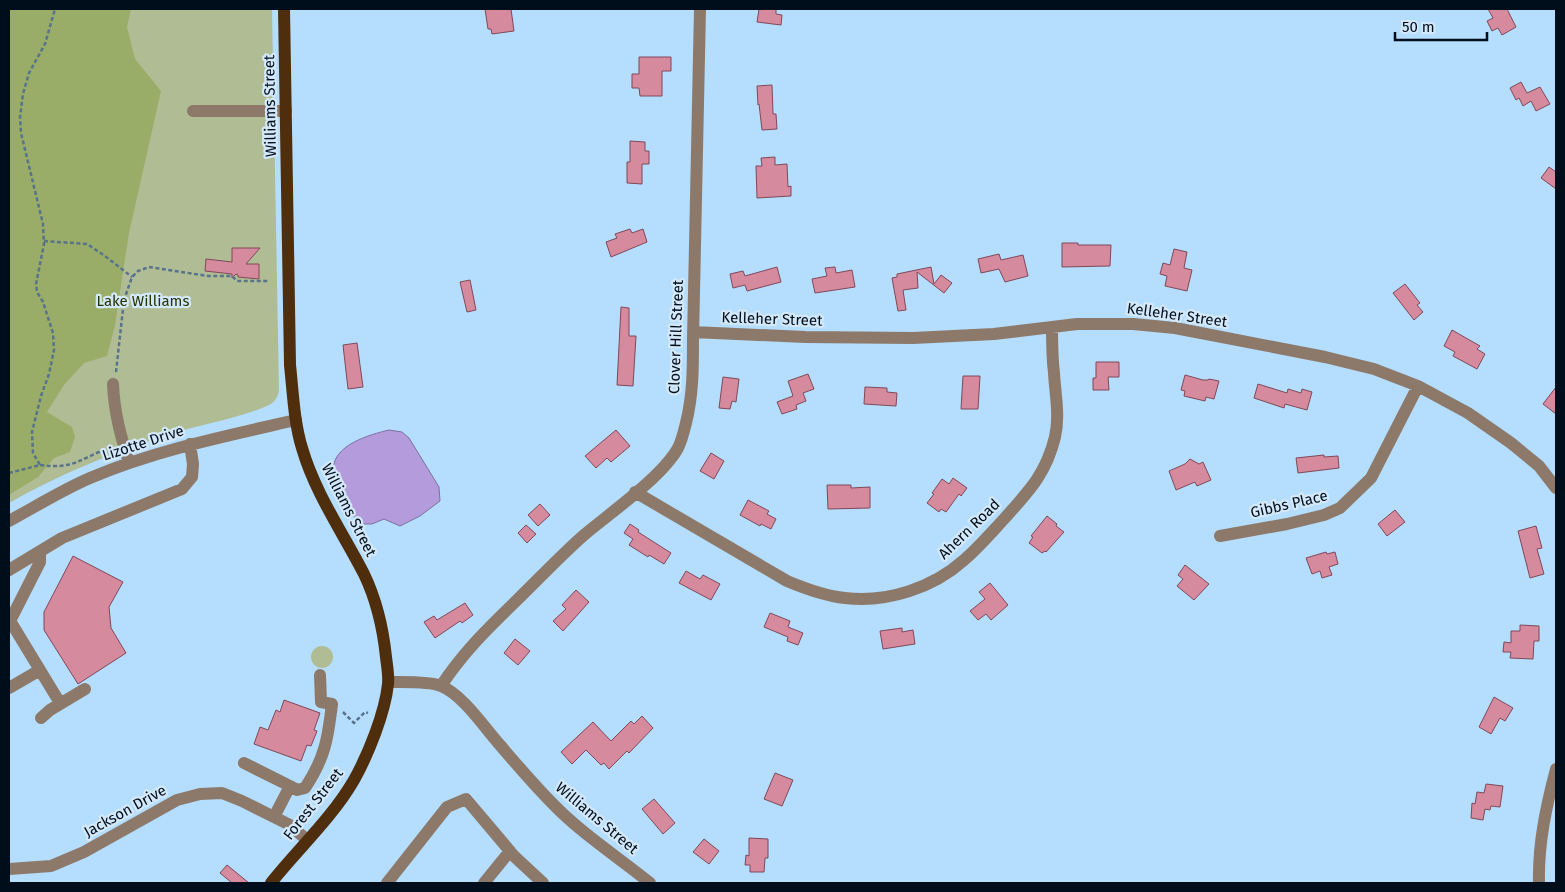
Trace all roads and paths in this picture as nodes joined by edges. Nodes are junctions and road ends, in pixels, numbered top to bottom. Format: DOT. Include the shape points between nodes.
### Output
graph roads {
  1 [pos="54,9"];
  2 [pos="284,9"];
  3 [pos="700,9"];
  4 [pos="286,110"];
  5 [pos="193,111"];
  6 [pos="44,241"];
  7 [pos="132,277"];
  8 [pos="269,281"];
  9 [pos="1052,327"];
  10 [pos="693,332"];
  11 [pos="113,384"];
  12 [pos="1418,386"];
  13 [pos="296,420"];
  14 [pos="123,444"];
  15 [pos="190,444"];
  16 [pos="129,463"];
  17 [pos="40,465"];
  18 [pos="9,473"];
  19 [pos="1556,488"];
  20 [pos="635,492"];
  21 [pos="9,521"];
  22 [pos="1220,536"];
  23 [pos="40,551"];
  24 [pos="9,570"];
  25 [pos="9,620"];
  26 [pos="40,670"];
  27 [pos="320,675"];
  28 [pos="389,682"];
  29 [pos="441,686"];
  30 [pos="9,688"];
  31 [pos="85,689"];
  32 [pos="60,703"];
  33 [pos="331,708"];
  34 [pos="368,713"];
  35 [pos="41,718"];
  36 [pos="244,763"];
  37 [pos="1556,769"];
  38 [pos="290,786"];
  39 [pos="274,817"];
  40 [pos="307,840"];
  41 [pos="510,851"];
  42 [pos="9,869"];
  43 [pos="270,883"];
  44 [pos="387,883"];
  45 [pos="484,883"];
  46 [pos="543,883"];
  47 [pos="650,883"];
  48 [pos="1539,883"];
  1 -- 6 [label="path" via="45,44 27,80 20,117"];
  2 -- 4 [label="main road, Williams Street"];
  3 -- 10 [label="street, Clover Hill Street"];
  4 -- 5 [label="street"];
  4 -- 13 [label="main road, Williams Street" via="290,365"];
  6 -- 7 [label="path" via="87,244"];
  6 -- 17 [label="path" via="36,284 53,333 54,350 32,432 33,453"];
  7 -- 8 [label="path" via="149,267 208,276 232,276 237,281"];
  7 -- 11 [label="path" via="124,300 118,367"];
  9 -- 10 [label="street, Kelleher Street" via="913,338 805,338"];
  9 -- 12 [label="street, Kelleher Street" via="1133,324 1174,328 1326,357 1374,369"];
  9 -- 20 [label="street, Ahern Road" via="1057,412 1055,435 1039,478 964,560 940,578 919,588 868,599 814,592 787,581"];
  10 -- 20 [label="street, Clover Hill Street" via="692,390 682,438 671,457"];
  11 -- 14 [label="street"];
  12 -- 19 [label="street, Kelleher Street" via="1468,413 1511,443 1538,466"];
  12 -- 22 [label="street, Gibbs Place" via="1371,478 1340,508 1286,524"];
  13 -- 15 [label="street, Lizotte Drive"];
  13 -- 28 [label="main road, Williams Street" via="311,472 364,574 378,609"];
  14 -- 16 [label="street"];
  14 -- 17 [label="path" via="72,465"];
  15 -- 16 [label="street, Lizotte Drive"];
  15 -- 23 [label="street" via="192,477 182,489 62,538"];
  16 -- 21 [label="street, Lizotte Drive" via="89,478"];
  17 -- 18 [label="path"];
  20 -- 29 [label="street, Clover Hill Street" via="538,578 468,649"];
  23 -- 24 [label="street"];
  23 -- 25 [label="street" via="40,562"];
  25 -- 26 [label="street"];
  26 -- 30 [label="street"];
  26 -- 32 [label="street"];
  27 -- 33 [label="street" via="321,702 332,704"];
  28 -- 29 [label="street"];
  28 -- 40 [label="main road, Forest Street" via="374,735 355,778"];
  29 -- 47 [label="street, Williams Street" via="473,713 554,806"];
  31 -- 32 [label="street"];
  32 -- 35 [label="street"];
  33 -- 34 [label="path" via="341,710 354,723 365,712"];
  33 -- 38 [label="street" via="326,749 316,772 305,788 297,790"];
  36 -- 38 [label="street"];
  37 -- 48 [label="street" via="1541,840"];
  38 -- 39 [label="street"];
  39 -- 40 [label="street, Jackson Drive" via="290,825"];
  39 -- 42 [label="street, Jackson Drive" via="222,793 200,794 176,800 84,852 51,866"];
  40 -- 43 [label="main road, Forest Street"];
  41 -- 44 [label="street" via="466,799 447,807"];
  41 -- 45 [label="street"];
  41 -- 46 [label="street"];
}
